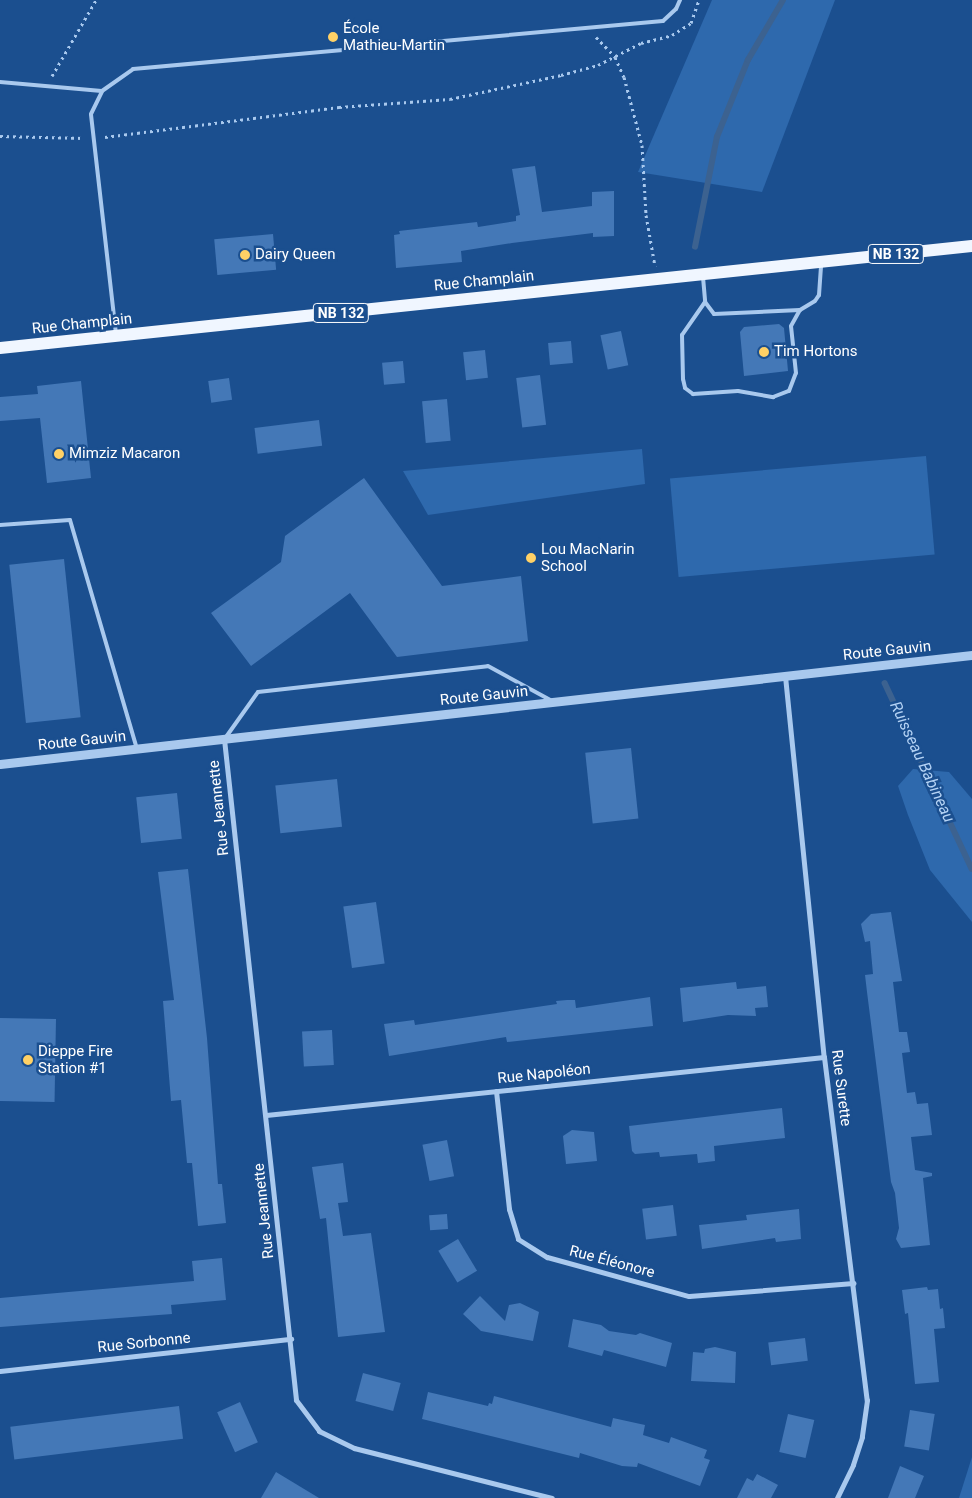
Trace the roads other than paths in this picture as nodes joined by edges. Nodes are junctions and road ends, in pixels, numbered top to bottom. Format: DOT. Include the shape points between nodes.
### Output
graph roads {
  1 [pos="680,0"];
  2 [pos="0,82"];
  3 [pos="102,91"];
  4 [pos="972,246"];
  5 [pos="820,262"];
  6 [pos="702,275"];
  7 [pos="705,302"];
  8 [pos="800,310"];
  9 [pos="117,337"];
  10 [pos="0,348"];
  11 [pos="0,525"];
  12 [pos="972,655"];
  13 [pos="785,676"];
  14 [pos="555,702"];
  15 [pos="224,739"];
  16 [pos="137,749"];
  17 [pos="0,764"];
  18 [pos="824,1057"];
  19 [pos="496,1091"];
  20 [pos="266,1115"];
  21 [pos="853,1283"];
  22 [pos="291,1339"];
  23 [pos="0,1371"];
  24 [pos="552,1498"];
  25 [pos="837,1498"];
  1 -- 3 [label="lane" via="676,9 662,21 133,69"];
  2 -- 3 [label="lane"];
  3 -- 9 [label="lane" via="91,114"];
  4 -- 5 [label="main road, Rue Champlain / NB 132"];
  5 -- 6 [label="main road, Rue Champlain / NB 132"];
  5 -- 8 [label="lane" via="820,294"];
  6 -- 7 [label="lane"];
  6 -- 9 [label="main road, Rue Champlain / NB 132"];
  7 -- 8 [label="lane" via="708,309 722,316"];
  7 -- 8 [label="lane" via="682,335 683,379 685,388 693,394 738,391 773,397 789,391 796,374 791,326"];
  9 -- 10 [label="main road, Rue Champlain / NB 132"];
  11 -- 16 [label="lane" via="70,520"];
  12 -- 13 [label="street, Route Gauvin"];
  13 -- 14 [label="street, Route Gauvin"];
  13 -- 18 [label="street, Rue Surette"];
  14 -- 15 [label="street, Route Gauvin"];
  14 -- 15 [label="lane" via="488,666 469,668 258,692"];
  15 -- 16 [label="street, Route Gauvin"];
  15 -- 20 [label="street, Rue Jeannette"];
  16 -- 17 [label="street, Route Gauvin"];
  18 -- 19 [label="street, Rue Napoléon"];
  18 -- 21 [label="street, Rue Surette"];
  19 -- 20 [label="street, Rue Napoléon"];
  19 -- 21 [label="street, Rue Éléonore" via="509,1209 518,1239 547,1257 689,1296"];
  20 -- 22 [label="street, Rue Jeannette"];
  21 -- 25 [label="street, Rue Surette" via="867,1400 862,1437"];
  22 -- 23 [label="street, Rue Sorbonne"];
  22 -- 24 [label="street, Rue Jeannette" via="296,1400 319,1430 354,1448"];
}
